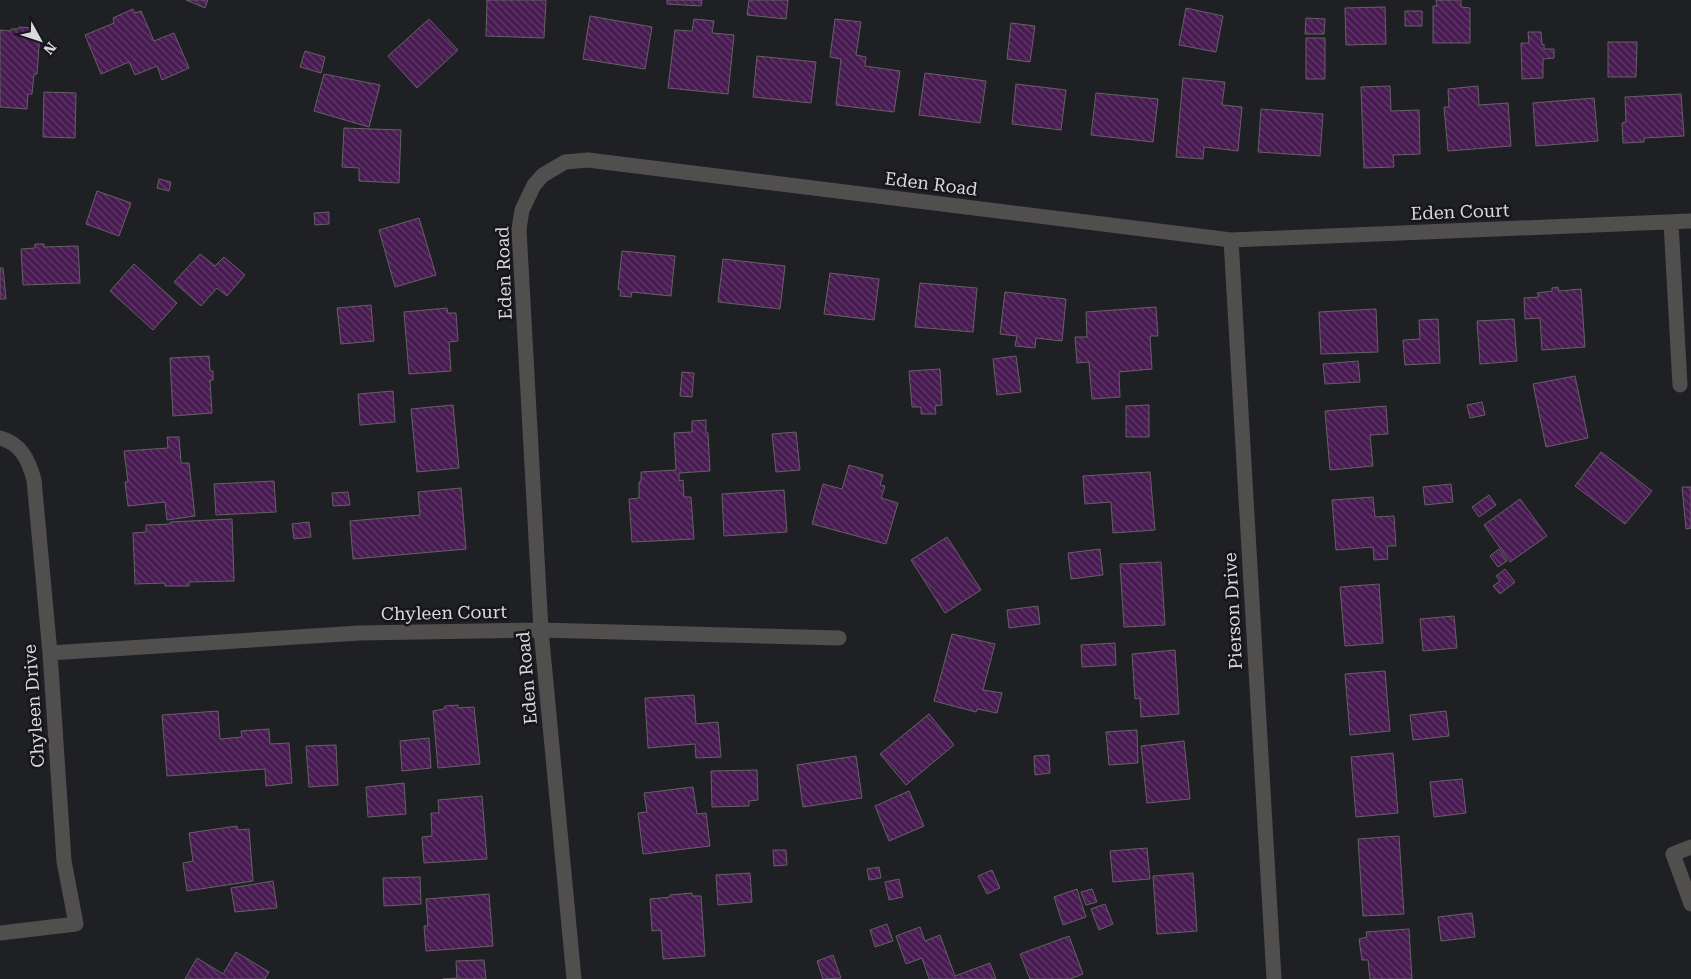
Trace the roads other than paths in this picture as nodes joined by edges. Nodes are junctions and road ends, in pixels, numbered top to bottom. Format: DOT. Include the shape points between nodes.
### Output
graph roads {
  1 [pos="1691,221"];
  2 [pos="1672,222"];
  3 [pos="1230,240"];
  4 [pos="1680,384"];
  5 [pos="0,438"];
  6 [pos="541,630"];
  7 [pos="839,638"];
  8 [pos="50,653"];
  9 [pos="1691,847"];
  10 [pos="1691,904"];
  11 [pos="7,933"];
  12 [pos="574,979"];
  13 [pos="1274,979"];
  1 -- 2 [label="street, Eden Court"];
  2 -- 3 [label="street, Eden Court"];
  2 -- 4 [label="street"];
  3 -- 6 [label="street, Eden Road" via="588,160 565,162 543,175 534,185 522,210 519,230"];
  3 -- 13 [label="street, Pierson Drive"];
  5 -- 8 [label="street, Chyleen Drive" via="18,447 29,462 34,480"];
  6 -- 7 [label="street, Chyleen Court"];
  6 -- 8 [label="street, Chyleen Court" via="359,633"];
  6 -- 12 [label="street, Eden Road"];
  8 -- 11 [label="street, Chyleen Drive" via="64,861 76,924"];
  9 -- 10 [label="street" via="1673,854"];
}
